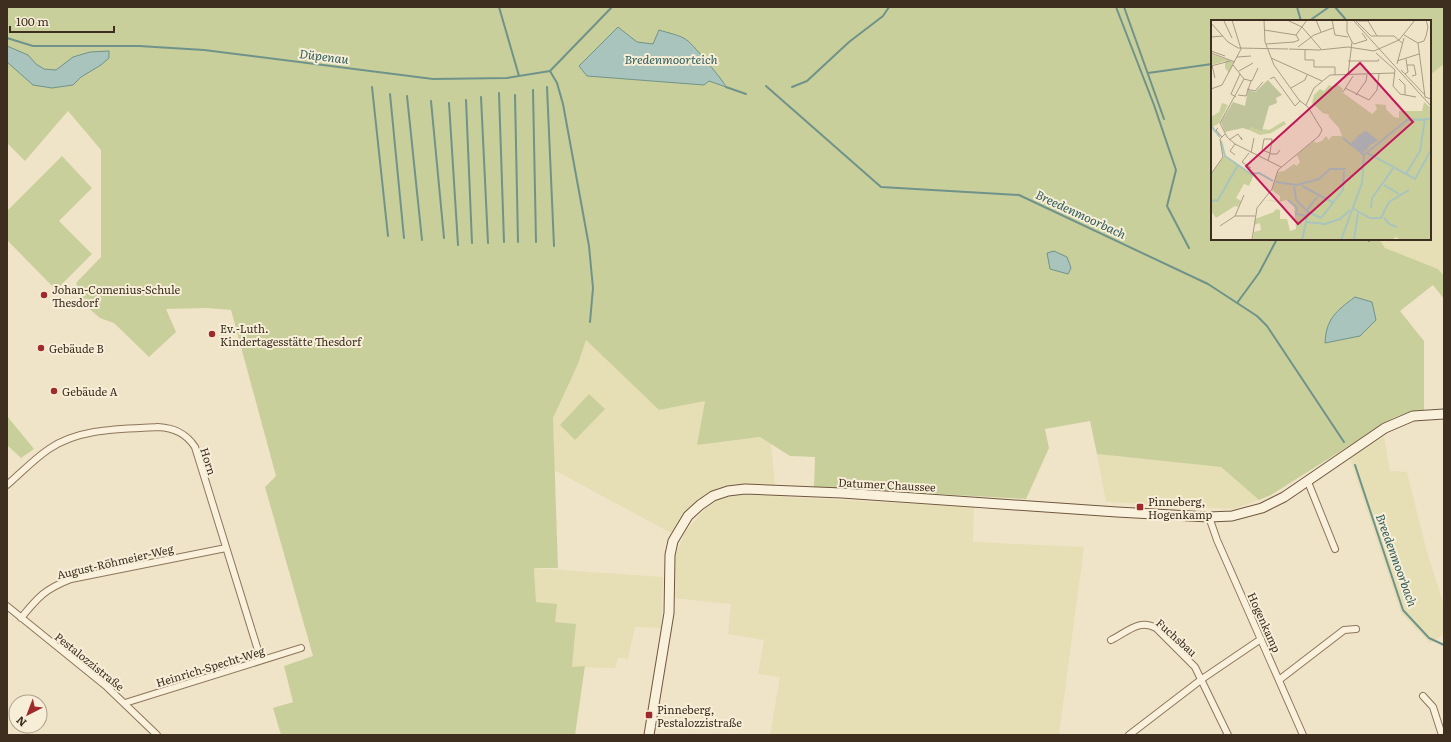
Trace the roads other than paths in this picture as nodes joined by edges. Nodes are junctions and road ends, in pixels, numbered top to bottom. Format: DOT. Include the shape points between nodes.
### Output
graph roads {
  1 [pos="1444,414"];
  2 [pos="1308,482"];
  3 [pos="7,485"];
  4 [pos="1210,517"];
  5 [pos="226,548"];
  6 [pos="1335,549"];
  7 [pos="7,606"];
  8 [pos="21,618"];
  9 [pos="1356,629"];
  10 [pos="1111,640"];
  11 [pos="1261,640"];
  12 [pos="300,648"];
  13 [pos="261,660"];
  14 [pos="1202,679"];
  15 [pos="1279,680"];
  16 [pos="1423,696"];
  17 [pos="125,703"];
  18 [pos="156,735"];
  19 [pos="649,735"];
  20 [pos="1129,735"];
  21 [pos="1228,735"];
  22 [pos="1303,735"];
  23 [pos="1442,735"];
  1 -- 2 [label="street, Datumer Chaussee" via="1413,416 1385,428"];
  2 -- 4 [label="street, Datumer Chaussee" via="1262,508 1232,516"];
  2 -- 6 [label="street"];
  3 -- 5 [label="street, Horn" via="49,449 70,438 126,429 168,427 189,438 195,446"];
  4 -- 11 [label="street, Hogenkamp" via="1217,540"];
  4 -- 19 [label="street, Datumer Chaussee" via="745,489 713,496 688,516 673,541 670,555 669,614"];
  5 -- 8 [label="street, August-Röhmeier-Weg" via="71,579 53,586 39,596"];
  5 -- 13 [label="street, Horn"];
  7 -- 8 [label="street, Pestalozzistraße"];
  8 -- 17 [label="street, Pestalozzistraße"];
  9 -- 15 [label="street" via="1344,630"];
  10 -- 14 [label="street, Fuchsbau" via="1135,626 1149,624 1195,667"];
  11 -- 14 [label="street"];
  11 -- 15 [label="street, Hogenkamp"];
  12 -- 13 [label="street, Heinrich-Specht-Weg"];
  13 -- 17 [label="street, Heinrich-Specht-Weg"];
  14 -- 20 [label="street"];
  14 -- 21 [label="street, Fuchsbau"];
  15 -- 22 [label="street, Hogenkamp"];
  16 -- 23 [label="street" via="1433,707"];
  17 -- 18 [label="street, Pestalozzistraße"];
}
